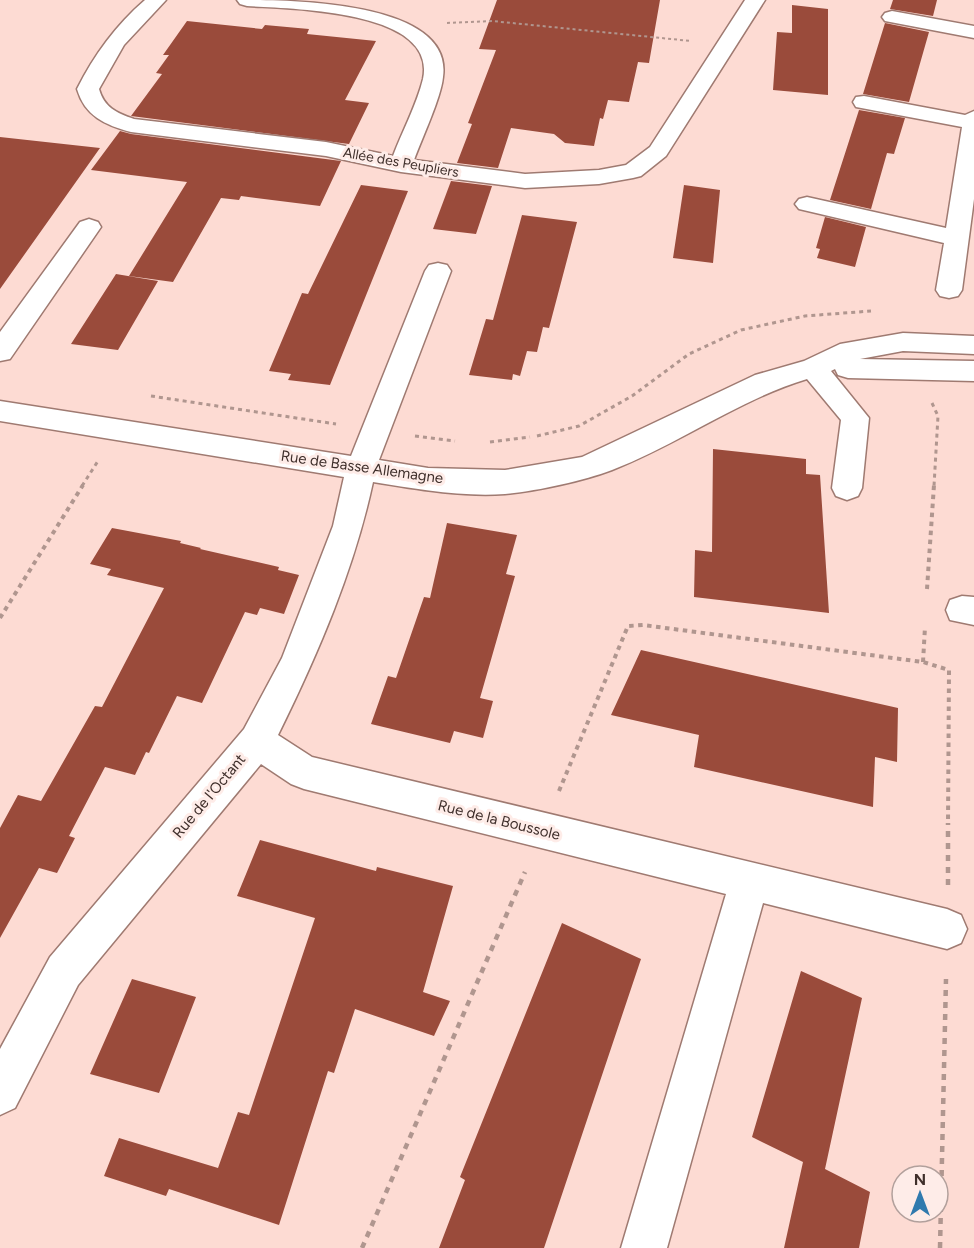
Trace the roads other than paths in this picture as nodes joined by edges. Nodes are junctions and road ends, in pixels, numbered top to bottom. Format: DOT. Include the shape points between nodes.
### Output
graph roads {
  1 [pos="156,0"];
  2 [pos="247,0"];
  3 [pos="755,0"];
  4 [pos="892,17"];
  5 [pos="974,32"];
  6 [pos="864,102"];
  7 [pos="974,121"];
  8 [pos="401,165"];
  9 [pos="807,204"];
  10 [pos="89,227"];
  11 [pos="957,238"];
  12 [pos="438,271"];
  13 [pos="950,290"];
  14 [pos="974,345"];
  15 [pos="0,352"];
  16 [pos="813,368"];
  17 [pos="974,371"];
  18 [pos="0,411"];
  19 [pos="361,468"];
  20 [pos="847,488"];
  21 [pos="257,741"];
  22 [pos="749,882"];
  23 [pos="947,930"];
  24 [pos="0,1094"];
  25 [pos="644,1248"];
  1 -- 8 [label="street, Allée des Peupliers" via="141,12 102,61 88,89 92,105 111,119 131,125 327,148"];
  2 -- 8 [label="street" via="363,12 395,23 422,39 434,66 434,79"];
  3 -- 8 [label="street, Allée des Peupliers" via="658,151 633,171 525,181"];
  4 -- 5 [label="street"];
  6 -- 7 [label="street"];
  7 -- 11 [label="street"];
  9 -- 11 [label="street"];
  10 -- 15 [label="street"];
  11 -- 13 [label="street"];
  12 -- 19 [label="street, Rue de l'Octant"];
  14 -- 16 [label="street, Rue de Basse Allemagne" via="903,342 850,351"];
  16 -- 17 [label="street, Rue de Basse Allemagne"];
  16 -- 19 [label="street, Rue de Basse Allemagne" via="765,382 584,468 505,482 428,478"];
  16 -- 20 [label="street" via="855,418"];
  18 -- 19 [label="street, Rue de Basse Allemagne"];
  19 -- 21 [label="street, Rue de l'Octant" via="348,526 301,652"];
  21 -- 22 [label="street, Rue de la Boussole" via="304,772"];
  21 -- 24 [label="street, Rue de l'Octant" via="64,971"];
  22 -- 23 [label="street, Rue de la Boussole"];
  22 -- 25 [label="street"];
}
